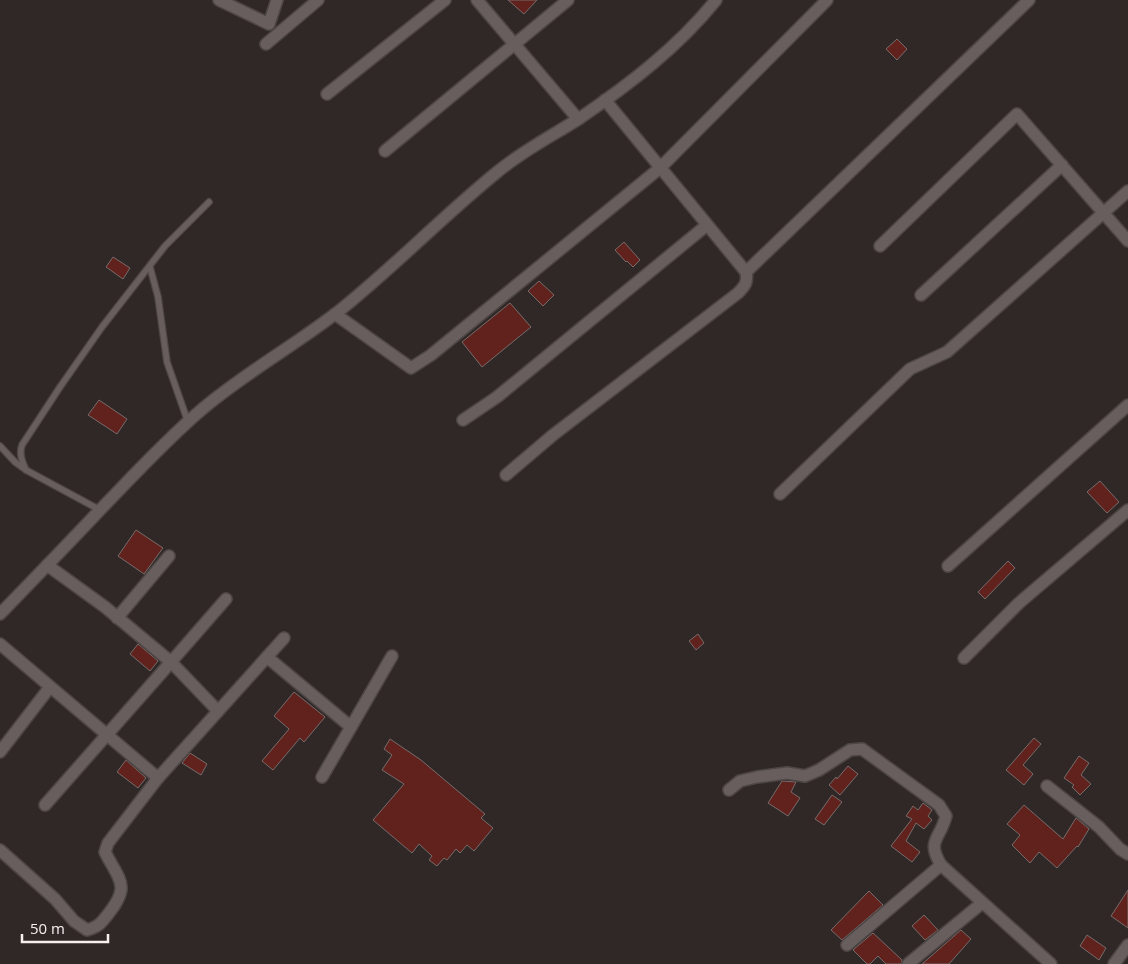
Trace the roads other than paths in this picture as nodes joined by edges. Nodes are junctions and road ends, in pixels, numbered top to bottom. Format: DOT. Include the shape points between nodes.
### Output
graph roads {
  1 [pos="219,0"];
  2 [pos="277,0"];
  3 [pos="318,0"];
  4 [pos="445,0"];
  5 [pos="477,0"];
  6 [pos="568,0"];
  7 [pos="716,0"];
  8 [pos="827,0"];
  9 [pos="1029,0"];
  10 [pos="266,44"];
  11 [pos="514,44"];
  12 [pos="327,94"];
  13 [pos="605,100"];
  14 [pos="578,119"];
  15 [pos="385,151"];
  16 [pos="1062,165"];
  17 [pos="660,168"];
  18 [pos="1128,192"];
  19 [pos="208,202"];
  20 [pos="1104,213"];
  21 [pos="707,225"];
  22 [pos="1128,241"];
  23 [pos="880,246"];
  24 [pos="150,267"];
  25 [pos="746,272"];
  26 [pos="921,295"];
  27 [pos="335,314"];
  28 [pos="1128,405"];
  29 [pos="463,420"];
  30 [pos="188,422"];
  31 [pos="0,446"];
  32 [pos="26,470"];
  33 [pos="506,475"];
  34 [pos="780,494"];
  35 [pos="100,510"];
  36 [pos="1128,510"];
  37 [pos="169,556"];
  38 [pos="47,565"];
  39 [pos="948,566"];
  40 [pos="226,599"];
  41 [pos="0,614"];
  42 [pos="117,618"];
  43 [pos="284,638"];
  44 [pos="0,644"];
  45 [pos="392,656"];
  46 [pos="267,657"];
  47 [pos="964,658"];
  48 [pos="171,662"];
  49 [pos="50,686"];
  50 [pos="218,712"];
  51 [pos="351,727"];
  52 [pos="106,735"];
  53 [pos="0,752"];
  54 [pos="322,777"];
  55 [pos="158,778"];
  56 [pos="1046,786"];
  57 [pos="729,790"];
  58 [pos="45,805"];
  59 [pos="1125,848"];
  60 [pos="0,850"];
  61 [pos="942,865"];
  62 [pos="982,903"];
  63 [pos="847,945"];
  64 [pos="1128,945"];
  65 [pos="908,964"];
  66 [pos="1051,964"];
  67 [pos="1114,964"];
  1 -- 2 [label="street" via="270,24"];
  3 -- 10 [label="street"];
  4 -- 12 [label="street"];
  5 -- 11 [label="street"];
  6 -- 11 [label="street"];
  7 -- 13 [label="street" via="666,53"];
  8 -- 17 [label="street"];
  9 -- 25 [label="street"];
  11 -- 14 [label="street"];
  11 -- 15 [label="street"];
  13 -- 14 [label="street"];
  13 -- 17 [label="street"];
  14 -- 27 [label="street" via="499,170"];
  16 -- 20 [label="street"];
  16 -- 23 [label="street" via="1017,114"];
  16 -- 26 [label="street"];
  17 -- 21 [label="street"];
  17 -- 27 [label="street" via="431,355 410,368"];
  18 -- 20 [label="street"];
  19 -- 24 [label="lane" via="165,246"];
  20 -- 22 [label="street"];
  20 -- 34 [label="street" via="947,352 910,369"];
  21 -- 25 [label="street"];
  21 -- 29 [label="street" via="497,397"];
  24 -- 30 [label="lane" via="158,297 167,362"];
  24 -- 32 [label="lane" via="80,357 26,439 20,451"];
  25 -- 33 [label="street" via="748,279 738,293 553,434"];
  27 -- 30 [label="street"];
  28 -- 39 [label="street"];
  30 -- 35 [label="street"];
  31 -- 32 [label="lane"];
  32 -- 35 [label="lane"];
  35 -- 38 [label="street"];
  36 -- 47 [label="street" via="1019,603"];
  37 -- 42 [label="street"];
  38 -- 41 [label="street"];
  38 -- 42 [label="street"];
  40 -- 48 [label="street"];
  42 -- 48 [label="street"];
  43 -- 46 [label="street"];
  44 -- 49 [label="street"];
  45 -- 51 [label="street"];
  46 -- 50 [label="street"];
  46 -- 51 [label="street"];
  48 -- 50 [label="street"];
  48 -- 52 [label="street"];
  49 -- 52 [label="street"];
  49 -- 53 [label="street"];
  50 -- 55 [label="street"];
  51 -- 54 [label="street"];
  52 -- 55 [label="street"];
  52 -- 58 [label="street"];
  55 -- 60 [label="street" via="108,843 105,852 121,882 122,892 98,927 88,930 74,921 55,899"];
  56 -- 59 [label="street"];
  57 -- 61 [label="street" via="740,781 757,777 787,773 805,776 850,750 862,749 939,805 946,816 934,842 934,853"];
  61 -- 62 [label="street"];
  61 -- 63 [label="street"];
  62 -- 65 [label="street"];
  62 -- 66 [label="street"];
  64 -- 67 [label="street"];
}
